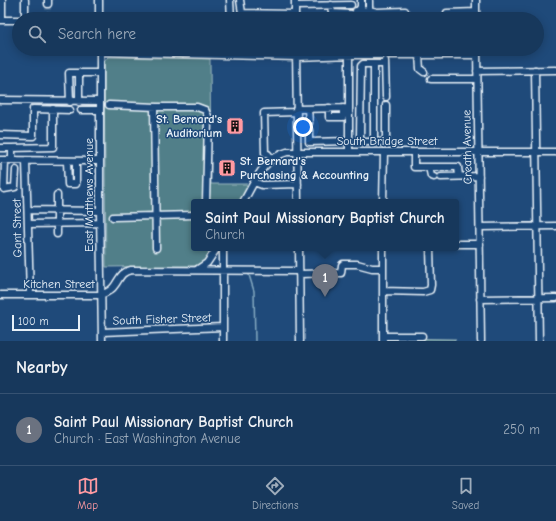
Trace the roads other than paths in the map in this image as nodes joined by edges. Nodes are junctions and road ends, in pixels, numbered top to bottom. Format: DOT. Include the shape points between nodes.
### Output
graph roads {
  1 [pos="2,0"];
  2 [pos="25,0"];
  3 [pos="99,0"];
  4 [pos="230,0"];
  5 [pos="240,0"];
  6 [pos="361,0"];
  7 [pos="369,0"];
  8 [pos="476,0"];
  9 [pos="351,2"];
  10 [pos="295,3"];
  11 [pos="331,5"];
  12 [pos="358,11"];
  13 [pos="368,11"];
  14 [pos="405,11"];
  15 [pos="25,12"];
  16 [pos="99,12"];
  17 [pos="231,12"];
  18 [pos="242,12"];
  19 [pos="332,12"];
  20 [pos="476,12"];
  21 [pos="1,20"];
  22 [pos="12,20"];
  23 [pos="100,56"];
  24 [pos="283,56"];
  25 [pos="328,56"];
  26 [pos="351,56"];
  27 [pos="385,56"];
  28 [pos="419,56"];
  29 [pos="477,56"];
  30 [pos="296,57"];
  31 [pos="374,64"];
  32 [pos="385,64"];
  33 [pos="536,70"];
  34 [pos="556,70"];
  35 [pos="477,71"];
  36 [pos="424,72"];
  37 [pos="79,73"];
  38 [pos="100,73"];
  39 [pos="431,79"];
  40 [pos="477,79"];
  41 [pos="386,97"];
  42 [pos="0,100"];
  43 [pos="100,101"];
  44 [pos="70,102"];
  45 [pos="79,102"];
  46 [pos="109,105"];
  47 [pos="386,105"];
  48 [pos="154,107"];
  49 [pos="346,108"];
  50 [pos="53,109"];
  51 [pos="308,109"];
  52 [pos="70,110"];
  53 [pos="81,110"];
  54 [pos="100,110"];
  55 [pos="296,111"];
  56 [pos="349,119"];
  57 [pos="360,119"];
  58 [pos="309,123"];
  59 [pos="309,130"];
  60 [pos="0,135"];
  61 [pos="349,141"];
  62 [pos="374,142"];
  63 [pos="386,142"];
  64 [pos="0,148"];
  65 [pos="12,148"];
  66 [pos="297,152"];
  67 [pos="349,152"];
  68 [pos="385,152"];
  69 [pos="414,152"];
  70 [pos="478,152"];
  71 [pos="537,152"];
  72 [pos="556,152"];
  73 [pos="272,158"];
  74 [pos="2,160"];
  75 [pos="12,160"];
  76 [pos="26,160"];
  77 [pos="67,161"];
  78 [pos="76,161"];
  79 [pos="100,161"];
  80 [pos="430,167"];
  81 [pos="16,170"];
  82 [pos="459,176"];
  83 [pos="479,176"];
  84 [pos="254,182"];
  85 [pos="298,184"];
  86 [pos="57,194"];
  87 [pos="206,199"];
  88 [pos="245,199"];
  89 [pos="298,199"];
  90 [pos="383,199"];
  91 [pos="28,210"];
  92 [pos="57,211"];
  93 [pos="100,211"];
  94 [pos="191,215"];
  95 [pos="156,216"];
  96 [pos="113,217"];
  97 [pos="57,223"];
  98 [pos="100,223"];
  99 [pos="28,224"];
  100 [pos="538,226"];
  101 [pos="556,226"];
  102 [pos="480,227"];
  103 [pos="57,234"];
  104 [pos="459,244"];
  105 [pos="480,244"];
  106 [pos="156,248"];
  107 [pos="215,251"];
  108 [pos="224,251"];
  109 [pos="299,251"];
  110 [pos="383,251"];
  111 [pos="430,251"];
  112 [pos="383,268"];
  113 [pos="197,270"];
  114 [pos="224,271"];
  115 [pos="299,272"];
  116 [pos="383,291"];
  117 [pos="0,295"];
  118 [pos="30,295"];
  119 [pos="101,296"];
  120 [pos="538,298"];
  121 [pos="556,298"];
  122 [pos="480,299"];
  123 [pos="223,327"];
  124 [pos="102,332"];
  125 [pos="422,336"];
  126 [pos="383,338"];
  127 [pos="102,341"];
  128 [pos="223,341"];
  129 [pos="300,341"];
  130 [pos="481,341"];
  131 [pos="539,341"];
  1 -- 21 [label="street"];
  2 -- 15 [label="street"];
  3 -- 16 [label="street"];
  4 -- 5 [label="street"];
  4 -- 17 [label="street"];
  5 -- 18 [label="street"];
  6 -- 12 [label="street"];
  7 -- 13 [label="street"];
  8 -- 20 [label="street"];
  9 -- 11 [label="street"];
  10 -- 11 [label="street"];
  11 -- 19 [label="street"];
  12 -- 13 [label="street"];
  13 -- 14 [label="street"];
  21 -- 22 [label="street"];
  23 -- 38 [label="street, East Matthews Avenue"];
  24 -- 30 [label="street"];
  25 -- 30 [label="street"];
  26 -- 49 [label="street"];
  27 -- 32 [label="street"];
  28 -- 36 [label="street" via="420,69"];
  29 -- 35 [label="street, Creath Avenue"];
  30 -- 55 [label="street"];
  31 -- 32 [label="street"];
  31 -- 57 [label="street" via="361,66"];
  31 -- 62 [label="street"];
  32 -- 41 [label="street"];
  33 -- 34 [label="street"];
  33 -- 35 [label="street"];
  33 -- 71 [label="street"];
  35 -- 40 [label="street, Creath Avenue"];
  37 -- 38 [label="street"];
  37 -- 44 [label="street" via="69,73"];
  37 -- 45 [label="street"];
  38 -- 43 [label="street, East Matthews Avenue"];
  39 -- 40 [label="street"];
  40 -- 70 [label="street, Creath Avenue"];
  42 -- 44 [label="street"];
  43 -- 45 [label="street"];
  43 -- 54 [label="street, East Matthews Avenue"];
  44 -- 45 [label="street"];
  46 -- 48 [label="street"];
  47 -- 63 [label="street"];
  48 -- 87 [label="street" via="198,107 207,112"];
  48 -- 95 [label="street"];
  49 -- 51 [label="street"];
  49 -- 56 [label="street"];
  50 -- 52 [label="street"];
  50 -- 60 [label="street" via="34,109 33,136"];
  50 -- 65 [label="street" via="53,147"];
  51 -- 55 [label="street"];
  51 -- 58 [label="street"];
  53 -- 54 [label="street"];
  54 -- 79 [label="street, East Matthews Avenue"];
  55 -- 66 [label="street"];
  55 -- 73 [label="street" via="264,113 265,153"];
  56 -- 57 [label="street"];
  56 -- 61 [label="street"];
  57 -- 62 [label="street" via="361,141"];
  59 -- 61 [label="street" via="309,142"];
  61 -- 67 [label="street"];
  62 -- 63 [label="street"];
  63 -- 68 [label="street"];
  64 -- 65 [label="street"];
  65 -- 75 [label="street"];
  66 -- 67 [label="street, South Bridge Street"];
  66 -- 73 [label="street, South Bridge Street" via="280,154"];
  66 -- 85 [label="street"];
  67 -- 68 [label="street, South Bridge Street"];
  68 -- 69 [label="street, South Bridge Street"];
  68 -- 90 [label="street"];
  69 -- 70 [label="street, South Bridge Street"];
  69 -- 80 [label="street" via="414,167"];
  70 -- 71 [label="street, South Bridge Street"];
  70 -- 83 [label="street, Creath Avenue"];
  71 -- 72 [label="street, South Bridge Street"];
  71 -- 100 [label="street"];
  73 -- 84 [label="street"];
  74 -- 75 [label="street"];
  74 -- 81 [label="street" via="4,189 15,187"];
  75 -- 76 [label="street"];
  76 -- 77 [label="street"];
  76 -- 91 [label="street, Gant Street"];
  77 -- 78 [label="street"];
  77 -- 78 [label="street" via="68,184 76,184"];
  78 -- 79 [label="street"];
  79 -- 93 [label="street, East Matthews Avenue"];
  80 -- 82 [label="street" via="458,167"];
  80 -- 82 [label="street" via="431,176"];
  82 -- 83 [label="street"];
  83 -- 102 [label="street, Creath Avenue"];
  84 -- 85 [label="street" via="262,185"];
  84 -- 88 [label="street"];
  85 -- 89 [label="street"];
  86 -- 92 [label="street"];
  91 -- 92 [label="street"];
  91 -- 99 [label="street, Gant Street"];
  92 -- 93 [label="street"];
  92 -- 97 [label="street"];
  93 -- 98 [label="street, East Matthews Avenue"];
  94 -- 95 [label="street"];
  95 -- 96 [label="street"];
  95 -- 106 [label="street"];
  97 -- 98 [label="street"];
  97 -- 99 [label="street"];
  97 -- 103 [label="street"];
  98 -- 119 [label="street, East Matthews Avenue"];
  99 -- 118 [label="street, Gant Street"];
  100 -- 101 [label="street"];
  100 -- 102 [label="street"];
  100 -- 120 [label="street"];
  102 -- 105 [label="street, Creath Avenue"];
  104 -- 105 [label="street"];
  105 -- 122 [label="street, Creath Avenue"];
  107 -- 113 [label="street" via="207,264"];
  108 -- 114 [label="street"];
  109 -- 115 [label="street"];
  110 -- 112 [label="street"];
  111 -- 116 [label="street" via="430,290"];
  112 -- 115 [label="street, Kitchen Street" via="344,264 341,273"];
  112 -- 116 [label="street"];
  113 -- 114 [label="street, Kitchen Street"];
  113 -- 119 [label="street, Kitchen Street" via="125,271 114,287"];
  114 -- 115 [label="street, Kitchen Street"];
  114 -- 123 [label="street"];
  115 -- 129 [label="street"];
  116 -- 126 [label="street"];
  117 -- 118 [label="street, Kitchen Street"];
  118 -- 119 [label="street, Kitchen Street"];
  119 -- 124 [label="street, East Matthews Avenue"];
  120 -- 121 [label="street"];
  120 -- 122 [label="street"];
  120 -- 131 [label="street"];
  122 -- 130 [label="street, Creath Avenue"];
  123 -- 124 [label="street, South Fisher Street"];
  123 -- 128 [label="street"];
  124 -- 127 [label="street, East Matthews Avenue"];
  125 -- 126 [label="street"];
}
